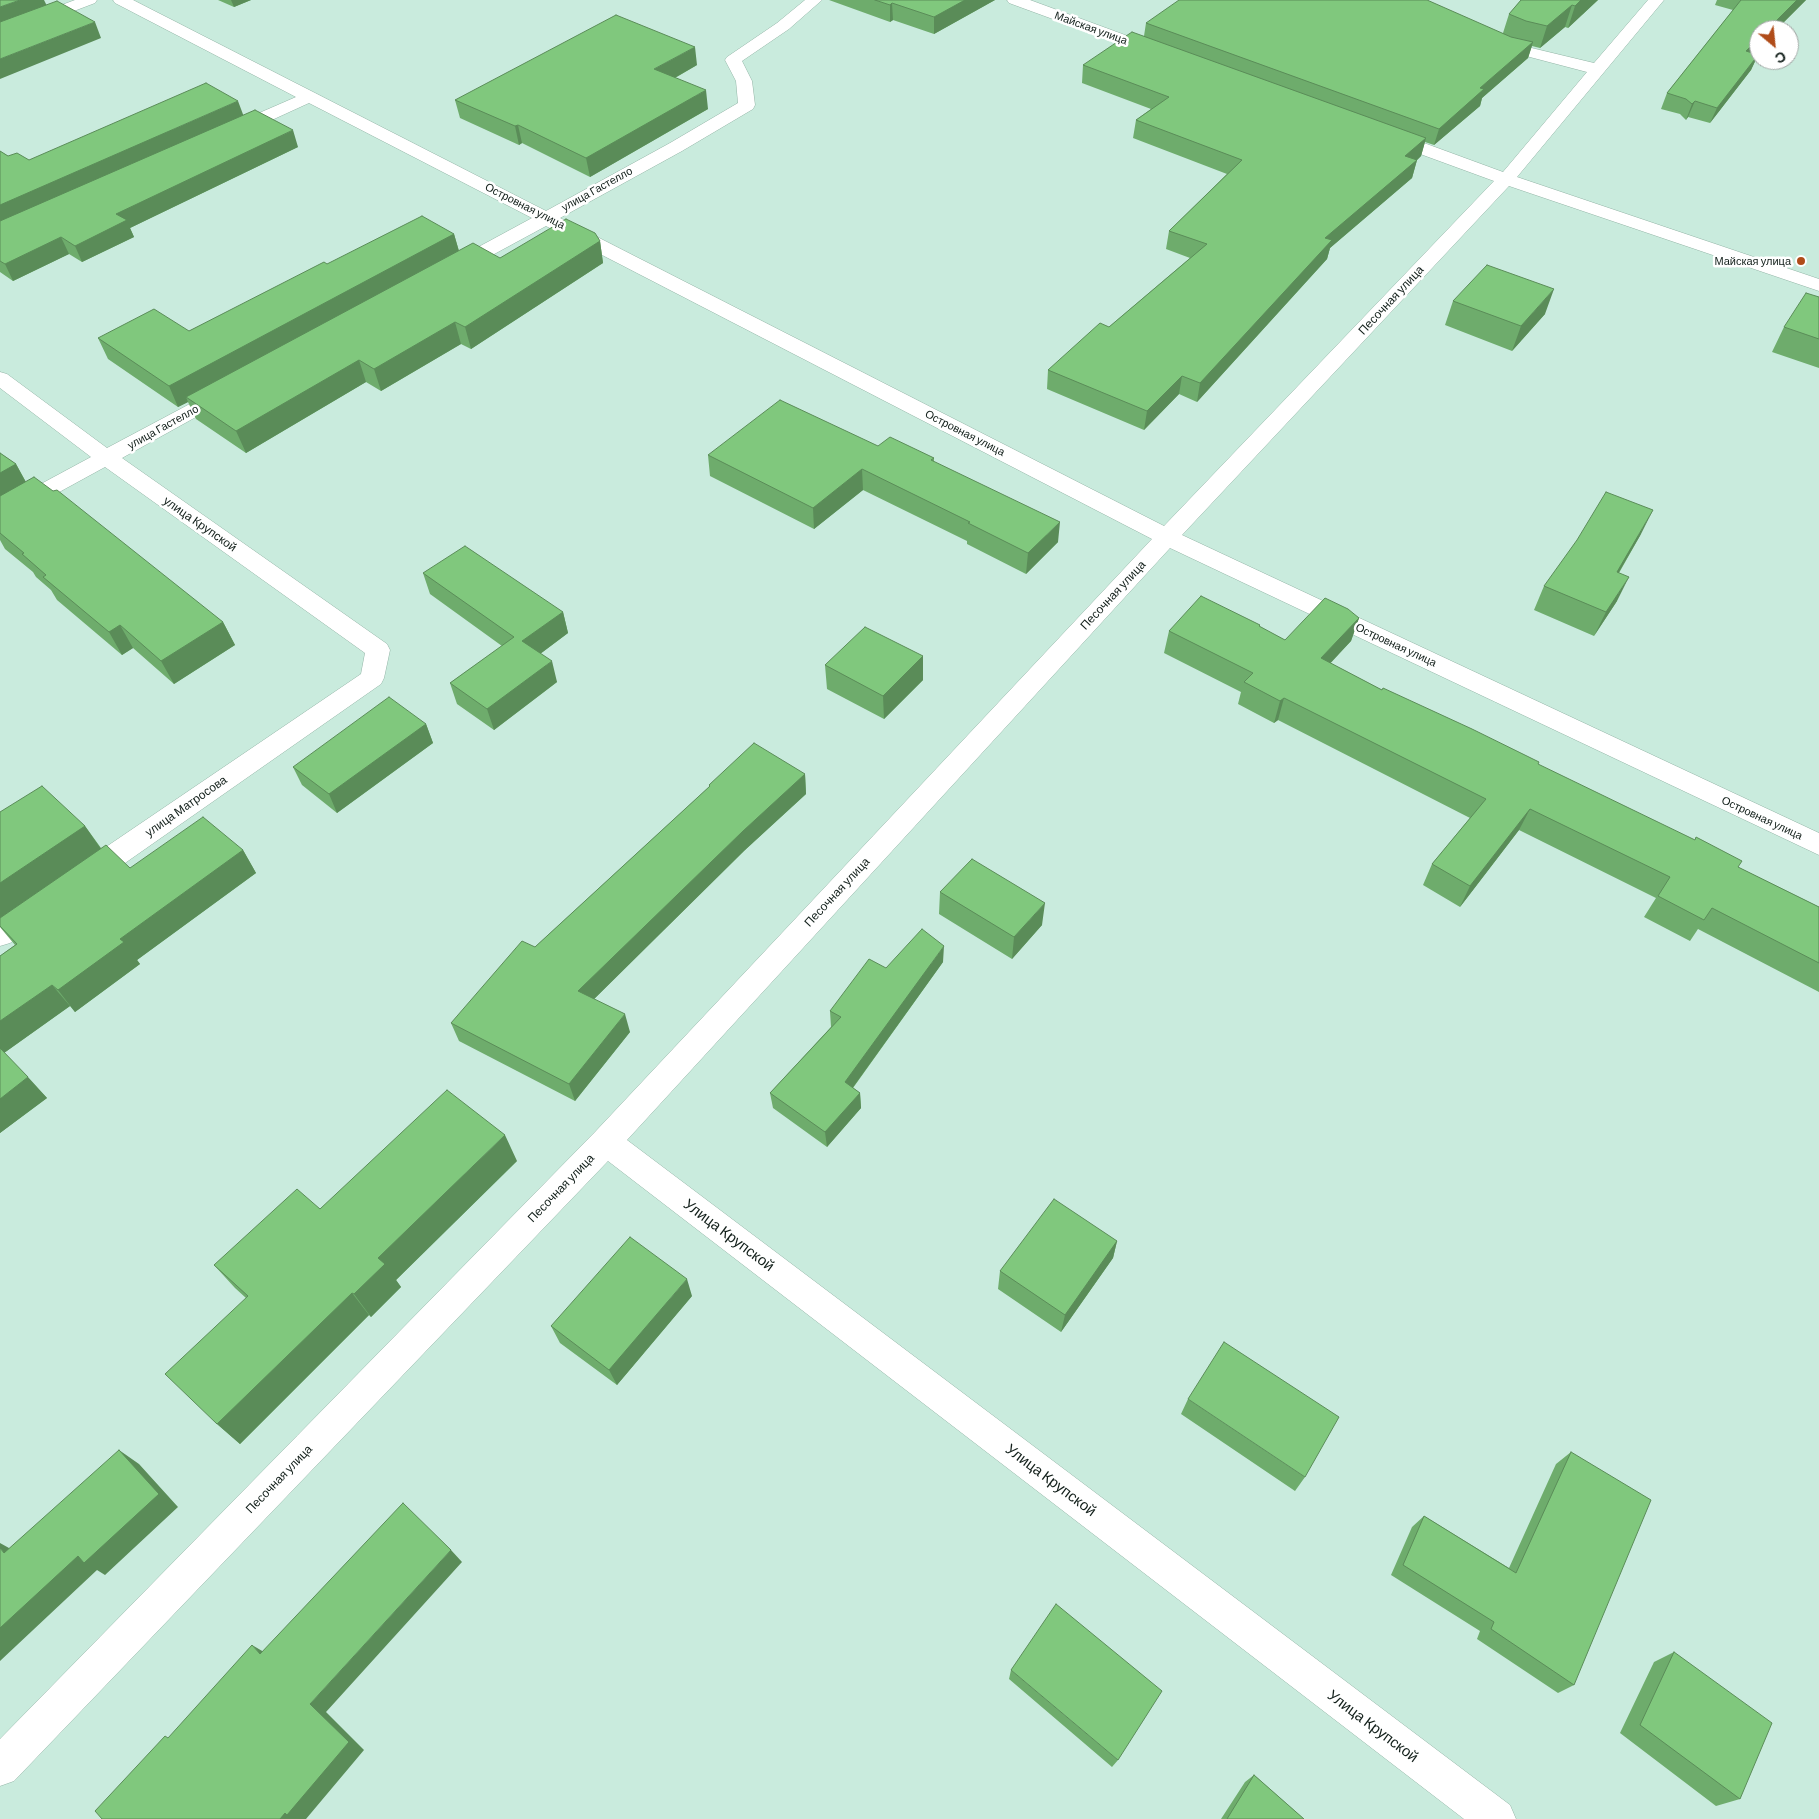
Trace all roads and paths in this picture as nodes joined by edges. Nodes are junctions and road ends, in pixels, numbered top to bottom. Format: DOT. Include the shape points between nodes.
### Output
graph roads {
  1 [pos="89,0"];
  2 [pos="121,0"];
  3 [pos="814,0"];
  4 [pos="1015,0"];
  5 [pos="1656,0"];
  6 [pos="1476,32"];
  7 [pos="0,34"];
  8 [pos="1172,57"];
  9 [pos="1597,69"];
  10 [pos="311,96"];
  11 [pos="1376,132"];
  12 [pos="213,140"];
  13 [pos="1506,179"];
  14 [pos="546,217"];
  15 [pos="434,278"];
  16 [pos="1819,285"];
  17 [pos="0,378"];
  18 [pos="244,382"];
  19 [pos="107,458"];
  20 [pos="0,515"];
  21 [pos="1167,537"];
  22 [pos="372,678"];
  23 [pos="1819,845"];
  24 [pos="0,935"];
  25 [pos="606,1142"];
  26 [pos="0,1767"];
  27 [pos="1496,1819"];
  1 -- 7 [label="street"];
  2 -- 10 [label="street, Островная улица"];
  3 -- 14 [label="street, улица Гастелло" via="733,60 744,81 747,105"];
  4 -- 8 [label="street, Майская улица"];
  5 -- 9 [label="street, Песочная улица"];
  6 -- 9 [label="street" via="1513,48"];
  9 -- 13 [label="street, Песочная улица"];
  10 -- 12 [label="street"];
  10 -- 14 [label="street, Островная улица"];
  11 -- 13 [label="street"];
  13 -- 16 [label="street"];
  13 -- 21 [label="street, Песочная улица"];
  14 -- 15 [label="street, улица Гастелло"];
  14 -- 21 [label="street, Островная улица"];
  17 -- 19 [label="street, улица Крупской"];
  18 -- 19 [label="street, улица Гастелло"];
  19 -- 20 [label="street, улица Гастелло"];
  19 -- 22 [label="street, улица Крупской" via="378,650"];
  21 -- 23 [label="street, Островная улица"];
  21 -- 25 [label="street, Песочная улица"];
  22 -- 24 [label="street, улица Матросова"];
  25 -- 26 [label="street, Песочная улица"];
  25 -- 27 [label="street, Улица Крупской"];
}
